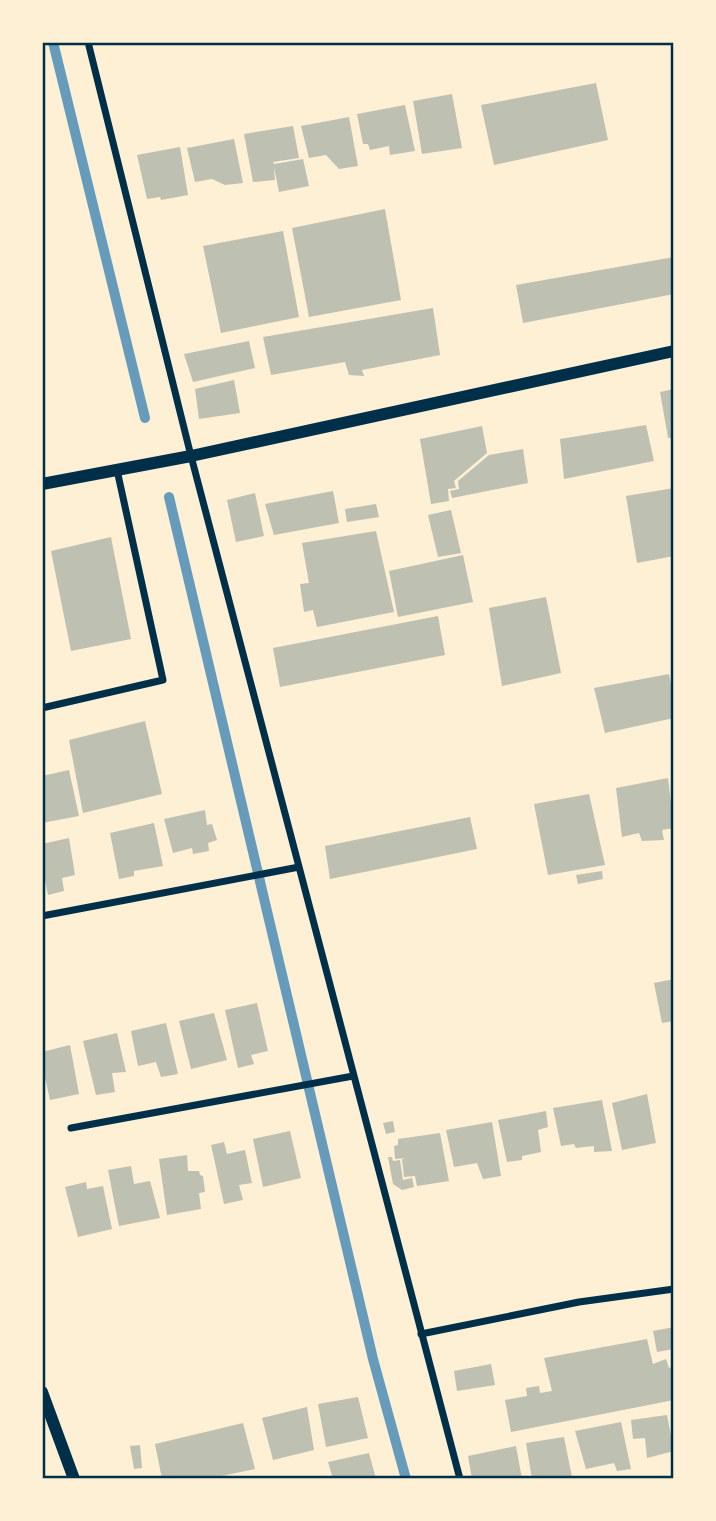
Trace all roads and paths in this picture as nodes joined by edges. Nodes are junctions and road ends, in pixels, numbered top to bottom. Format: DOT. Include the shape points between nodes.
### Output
graph roads {
  1 [pos="88,42"];
  2 [pos="674,351"];
  3 [pos="191,456"];
  4 [pos="117,470"];
  5 [pos="42,484"];
  6 [pos="42,708"];
  7 [pos="299,867"];
  8 [pos="42,916"];
  9 [pos="353,1076"];
  10 [pos="71,1128"];
  11 [pos="674,1289"];
  12 [pos="421,1334"];
  13 [pos="42,1392"];
  14 [pos="74,1479"];
  15 [pos="460,1479"];
  1 -- 3 [label="street"];
  2 -- 3 [label="street"];
  3 -- 4 [label="street"];
  3 -- 7 [label="street"];
  4 -- 5 [label="street"];
  4 -- 6 [label="street" via="163,680"];
  7 -- 8 [label="street"];
  7 -- 9 [label="street"];
  9 -- 10 [label="street"];
  9 -- 12 [label="street"];
  11 -- 12 [label="street" via="579,1302"];
  12 -- 15 [label="street"];
  13 -- 14 [label="street"];
}
